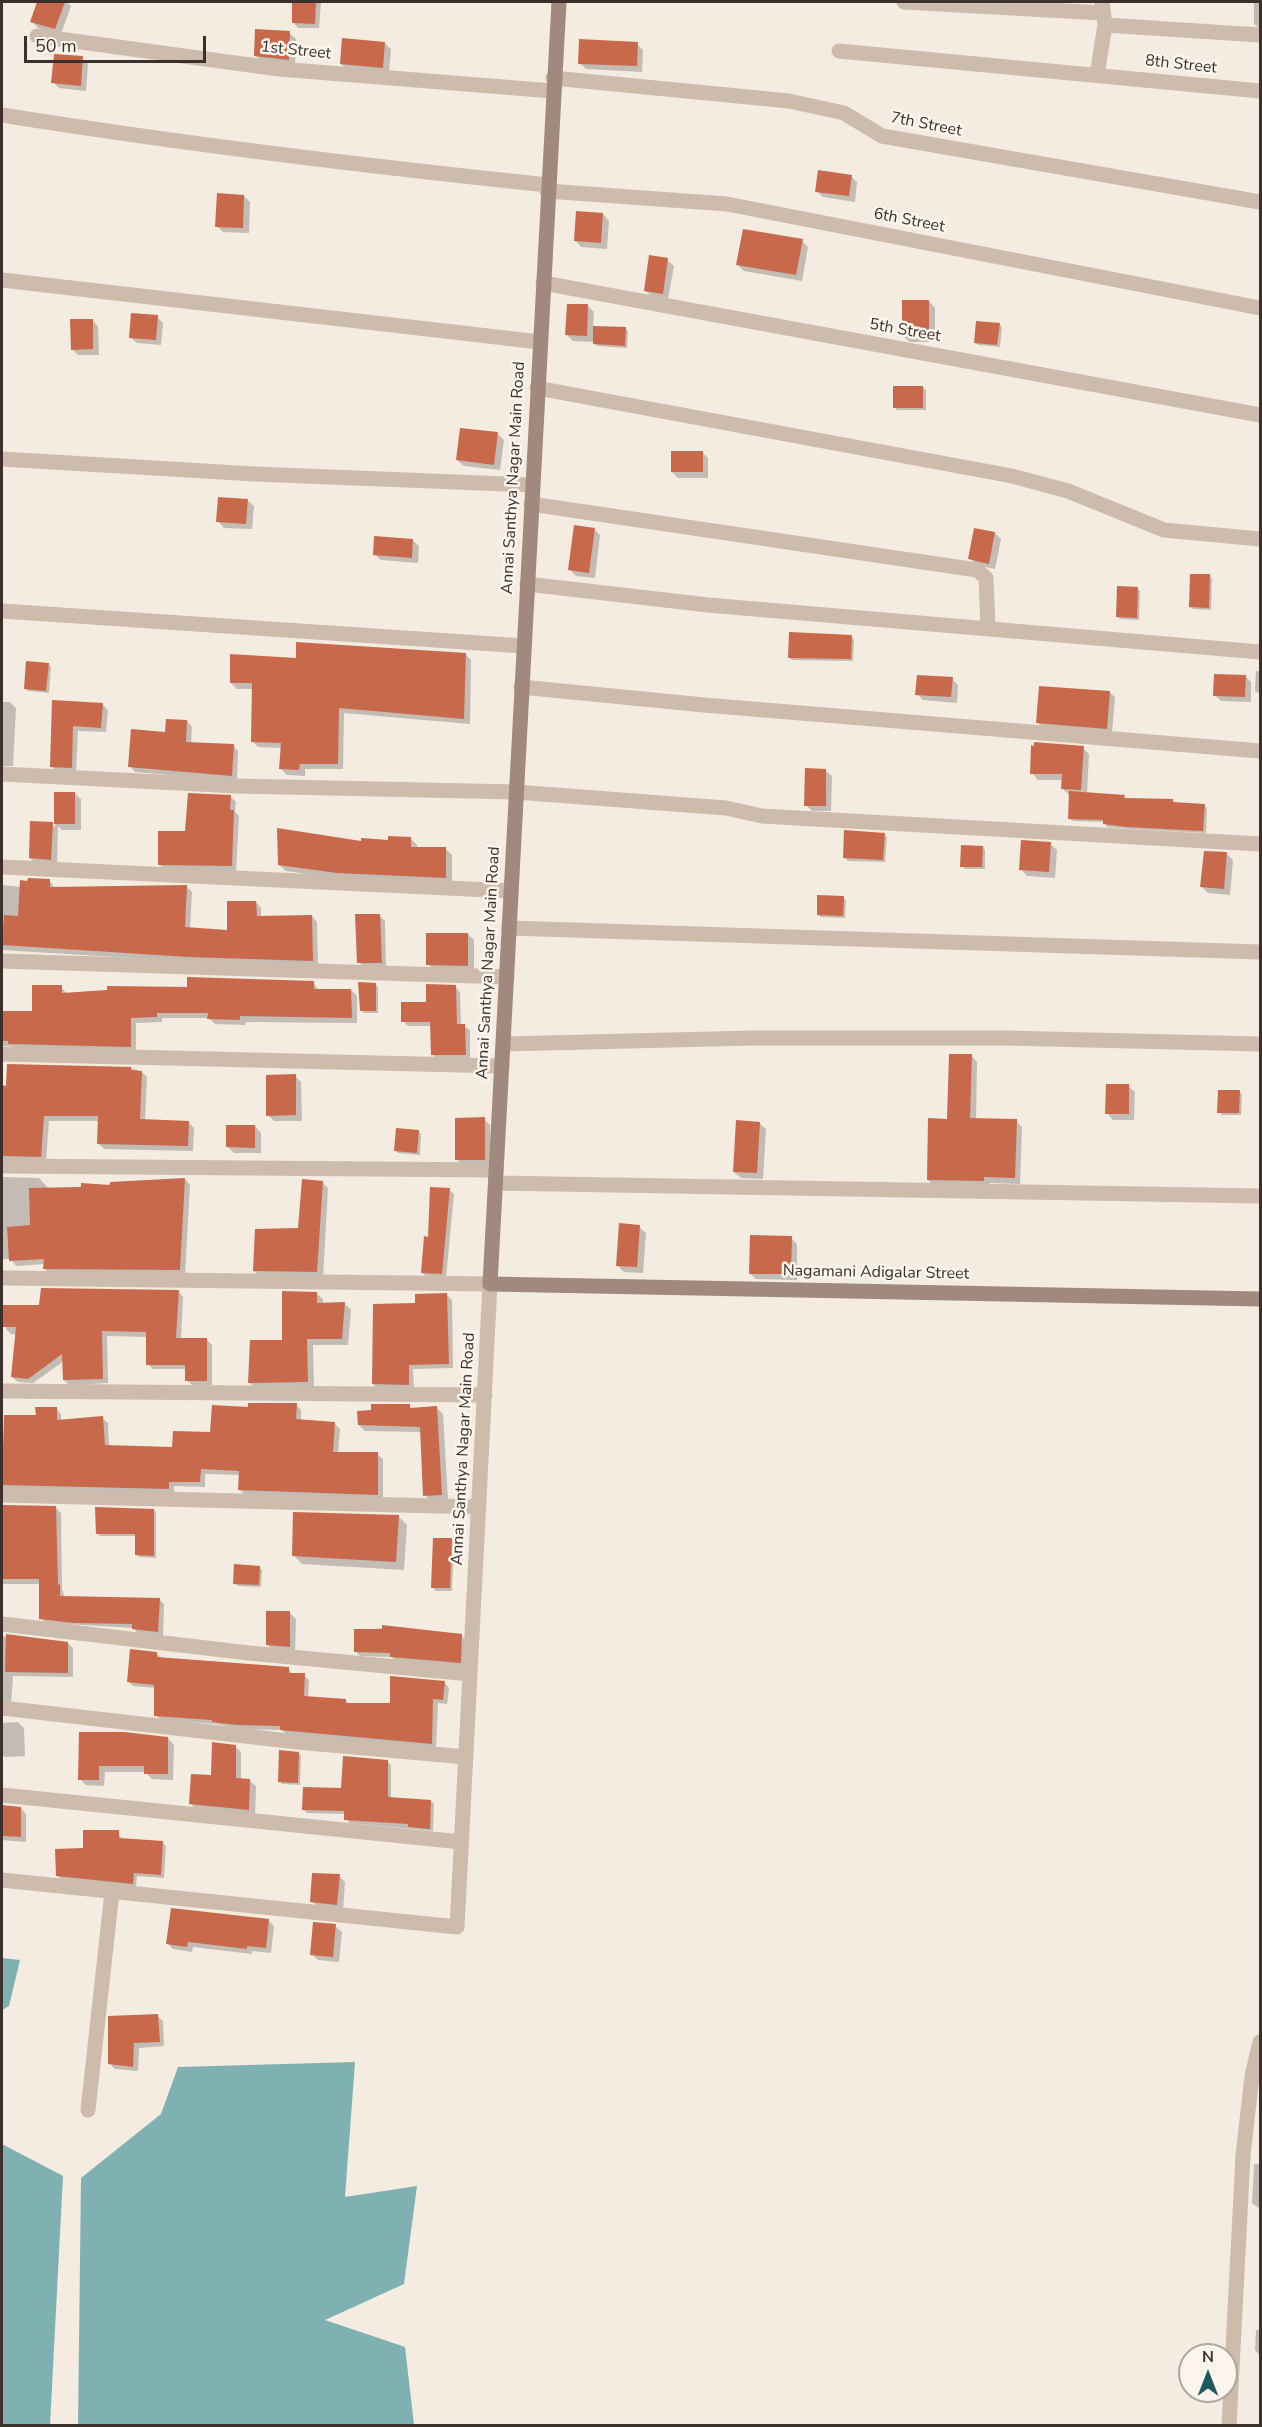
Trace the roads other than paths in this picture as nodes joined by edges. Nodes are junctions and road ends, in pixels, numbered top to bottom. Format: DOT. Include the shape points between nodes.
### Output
graph roads {
  1 [pos="559,2"];
  2 [pos="904,2"];
  3 [pos="1103,13"];
  4 [pos="1260,35"];
  5 [pos="37,36"];
  6 [pos="839,51"];
  7 [pos="1097,75"];
  8 [pos="553,85"];
  9 [pos="1260,91"];
  10 [pos="2,115"];
  11 [pos="548,188"];
  12 [pos="1260,202"];
  13 [pos="2,280"];
  14 [pos="543,283"];
  15 [pos="1260,308"];
  16 [pos="540,342"];
  17 [pos="537,388"];
  18 [pos="1260,415"];
  19 [pos="2,459"];
  20 [pos="532,485"];
  21 [pos="531,504"];
  22 [pos="1260,539"];
  23 [pos="527,584"];
  24 [pos="2,611"];
  25 [pos="988,629"];
  26 [pos="524,646"];
  27 [pos="1260,652"];
  28 [pos="521,687"];
  29 [pos="1260,751"];
  30 [pos="2,774"];
  31 [pos="516,792"];
  32 [pos="1260,844"];
  33 [pos="2,867"];
  34 [pos="511,891"];
  35 [pos="509,928"];
  36 [pos="1260,952"];
  37 [pos="2,961"];
  38 [pos="507,977"];
  39 [pos="503,1044"];
  40 [pos="1260,1044"];
  41 [pos="2,1054"];
  42 [pos="502,1066"];
  43 [pos="2,1166"];
  44 [pos="496,1177"];
  45 [pos="1260,1196"];
  46 [pos="2,1278"];
  47 [pos="490,1284"];
  48 [pos="1260,1299"];
  49 [pos="2,1391"];
  50 [pos="484,1395"];
  51 [pos="2,1495"];
  52 [pos="479,1507"];
  53 [pos="2,1624"];
  54 [pos="470,1674"];
  55 [pos="2,1708"];
  56 [pos="466,1757"];
  57 [pos="2,1795"];
  58 [pos="461,1842"];
  59 [pos="2,1880"];
  60 [pos="112,1892"];
  61 [pos="1260,2042"];
  62 [pos="88,2110"];
  63 [pos="1228,2426"];
  1 -- 8 [label="street, Annai Santhya Nagar Main Road"];
  2 -- 3 [label="street"];
  3 -- 4 [label="street"];
  3 -- 7 [label="street"];
  5 -- 8 [label="street, 1st Street" via="279,69"];
  6 -- 7 [label="street, 8th Street"];
  7 -- 9 [label="street, 8th Street"];
  8 -- 11 [label="street, Annai Santhya Nagar Main Road"];
  8 -- 12 [label="street, 7th Street" via="789,101 844,113 882,136"];
  10 -- 11 [label="street, 6th Street" via="128,135"];
  11 -- 14 [label="street, Annai Santhya Nagar Main Road"];
  11 -- 15 [label="street, 6th Street" via="727,204"];
  13 -- 16 [label="street"];
  14 -- 16 [label="street, Annai Santhya Nagar Main Road"];
  14 -- 18 [label="street, 5th Street"];
  16 -- 17 [label="street, Annai Santhya Nagar Main Road"];
  17 -- 20 [label="street, Annai Santhya Nagar Main Road"];
  17 -- 22 [label="street" via="1012,476 1078,494 1164,530"];
  19 -- 20 [label="street"];
  20 -- 21 [label="street, Annai Santhya Nagar Main Road"];
  21 -- 23 [label="street, Annai Santhya Nagar Main Road"];
  21 -- 25 [label="street" via="977,570 986,578"];
  23 -- 25 [label="street" via="708,605"];
  23 -- 26 [label="street, Annai Santhya Nagar Main Road"];
  24 -- 26 [label="street"];
  25 -- 27 [label="street"];
  26 -- 28 [label="street, Annai Santhya Nagar Main Road"];
  28 -- 29 [label="street"];
  28 -- 31 [label="street, Annai Santhya Nagar Main Road"];
  30 -- 31 [label="street" via="237,786"];
  31 -- 32 [label="street" via="726,808 762,816"];
  31 -- 34 [label="street, Annai Santhya Nagar Main Road"];
  33 -- 34 [label="street"];
  34 -- 35 [label="street, Annai Santhya Nagar Main Road"];
  35 -- 36 [label="street"];
  35 -- 38 [label="street, Annai Santhya Nagar Main Road"];
  37 -- 38 [label="street"];
  38 -- 39 [label="street, Annai Santhya Nagar Main Road"];
  39 -- 40 [label="street" via="1004,1038"];
  39 -- 42 [label="street, Annai Santhya Nagar Main Road"];
  41 -- 42 [label="street"];
  42 -- 44 [label="street, Annai Santhya Nagar Main Road"];
  43 -- 44 [label="street"];
  44 -- 45 [label="street"];
  44 -- 47 [label="street, Annai Santhya Nagar Main Road"];
  46 -- 47 [label="street"];
  47 -- 48 [label="street, Nagamani Adigalar Street"];
  47 -- 50 [label="street, Annai Santhya Nagar Main Road"];
  49 -- 50 [label="street"];
  50 -- 52 [label="street, Annai Santhya Nagar Main Road"];
  51 -- 52 [label="street"];
  52 -- 54 [label="street, Annai Santhya Nagar Main Road"];
  53 -- 54 [label="street"];
  54 -- 56 [label="street, Annai Santhya Nagar Main Road"];
  55 -- 56 [label="street"];
  56 -- 58 [label="street, Annai Santhya Nagar Main Road"];
  57 -- 58 [label="street"];
  58 -- 60 [label="street, Annai Santhya Nagar Main Road" via="457,1928"];
  59 -- 60 [label="street"];
  60 -- 62 [label="street"];
  61 -- 63 [label="street" via="1242,2156"];
}
